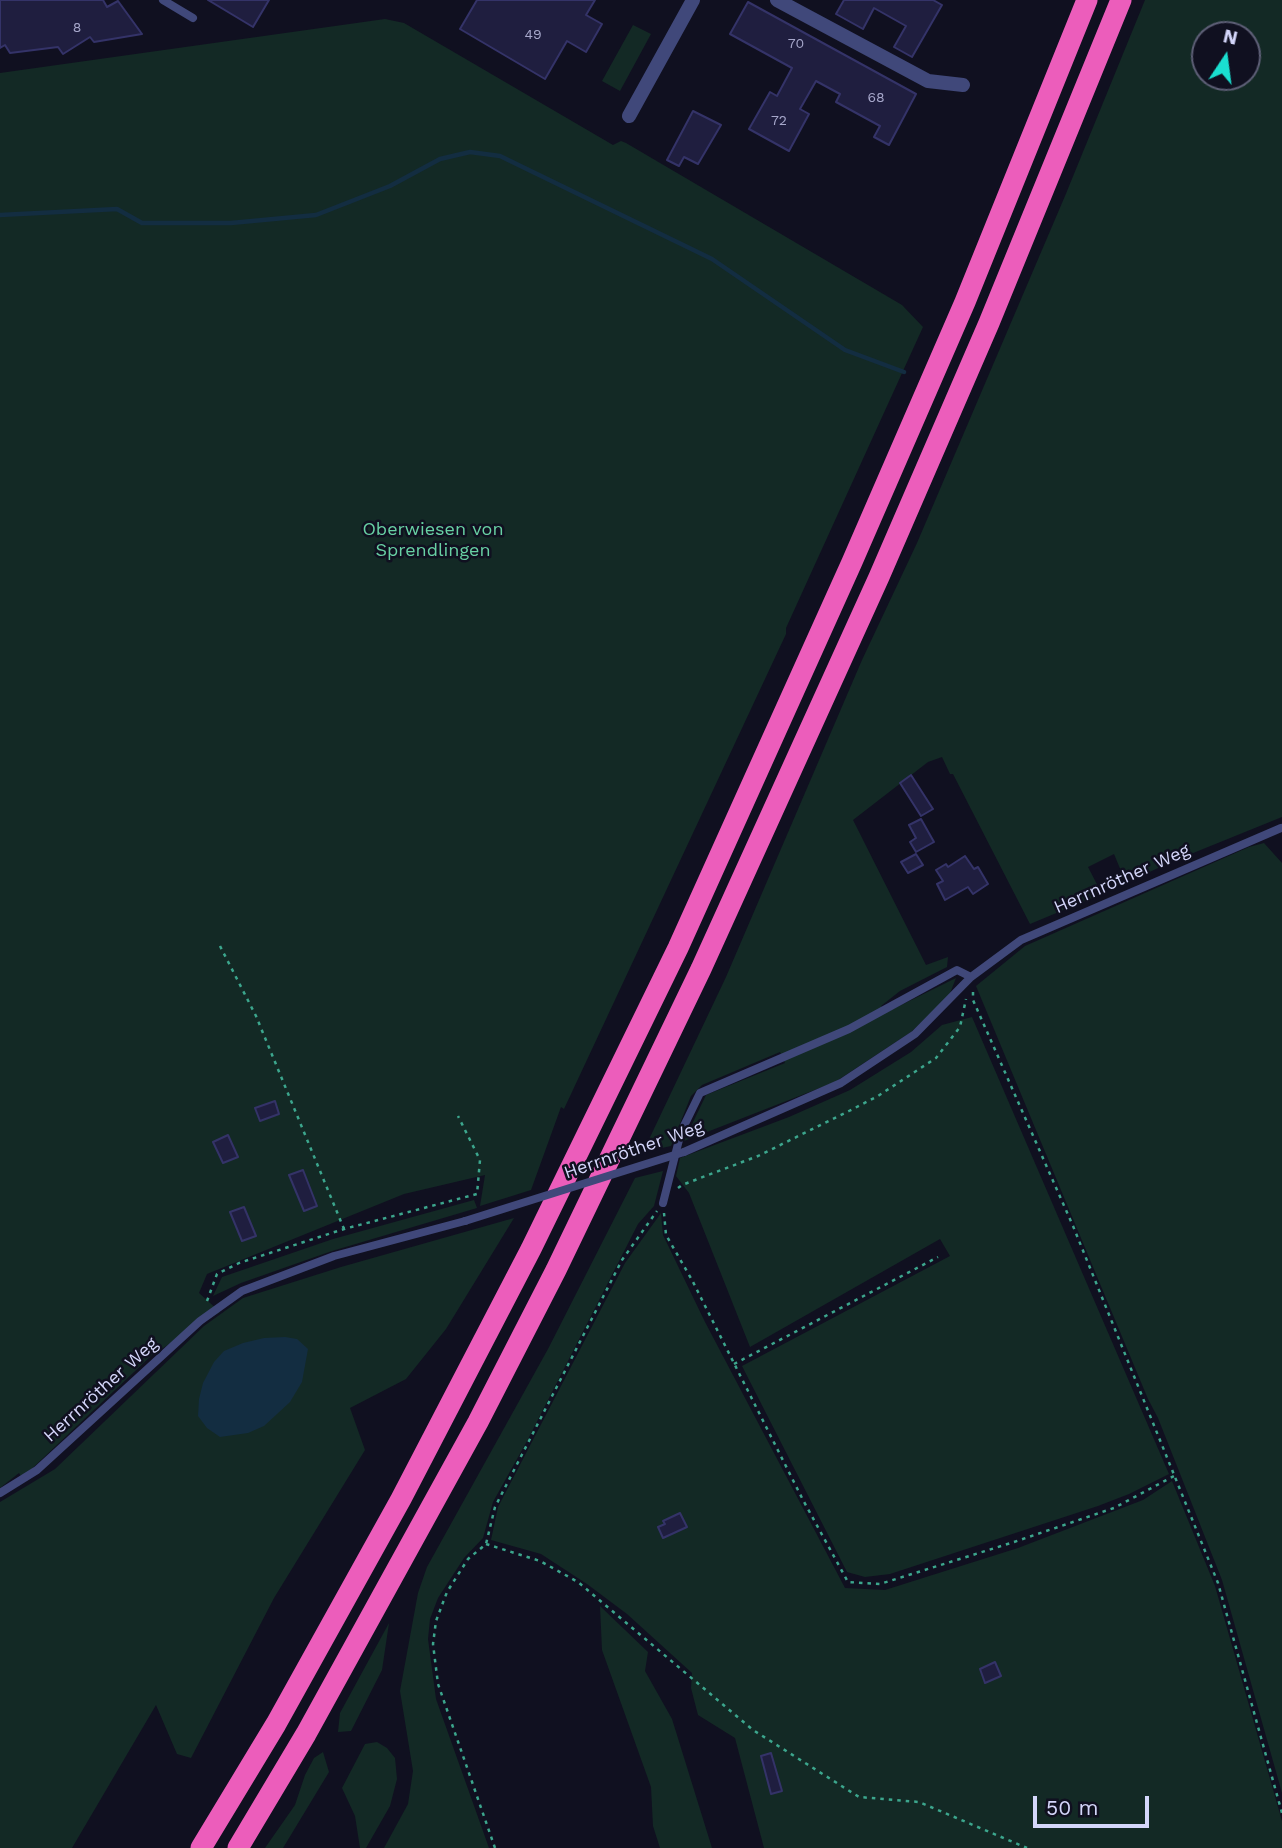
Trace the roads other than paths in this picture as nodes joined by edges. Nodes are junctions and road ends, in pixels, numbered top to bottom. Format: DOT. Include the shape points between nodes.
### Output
graph roads {
  1 [pos="163,0"];
  2 [pos="694,0"];
  3 [pos="777,0"];
  4 [pos="1087,0"];
  5 [pos="1121,0"];
  6 [pos="193,19"];
  7 [pos="963,85"];
  8 [pos="629,116"];
  9 [pos="1281,828"];
  10 [pos="971,977"];
  11 [pos="663,1203"];
  12 [pos="0,1493"];
  13 [pos="201,1848"];
  14 [pos="237,1848"];
  1 -- 6 [label="lane"];
  2 -- 8 [label="street"];
  3 -- 7 [label="street" via="928,81"];
  4 -- 13 [label="highway" via="954,327 678,948 531,1249 401,1499"];
  5 -- 14 [label="highway" via="879,577 701,969 478,1422 306,1734"];
  9 -- 10 [label="lane, Herrnröther Weg" via="1021,940"];
  10 -- 11 [label="lane" via="957,970 849,1029 700,1093 681,1132"];
  10 -- 12 [label="lane, Herrnröther Weg, bridge" via="915,1034 841,1083 684,1152 465,1221 334,1256 242,1291 201,1321 37,1470"];
}
